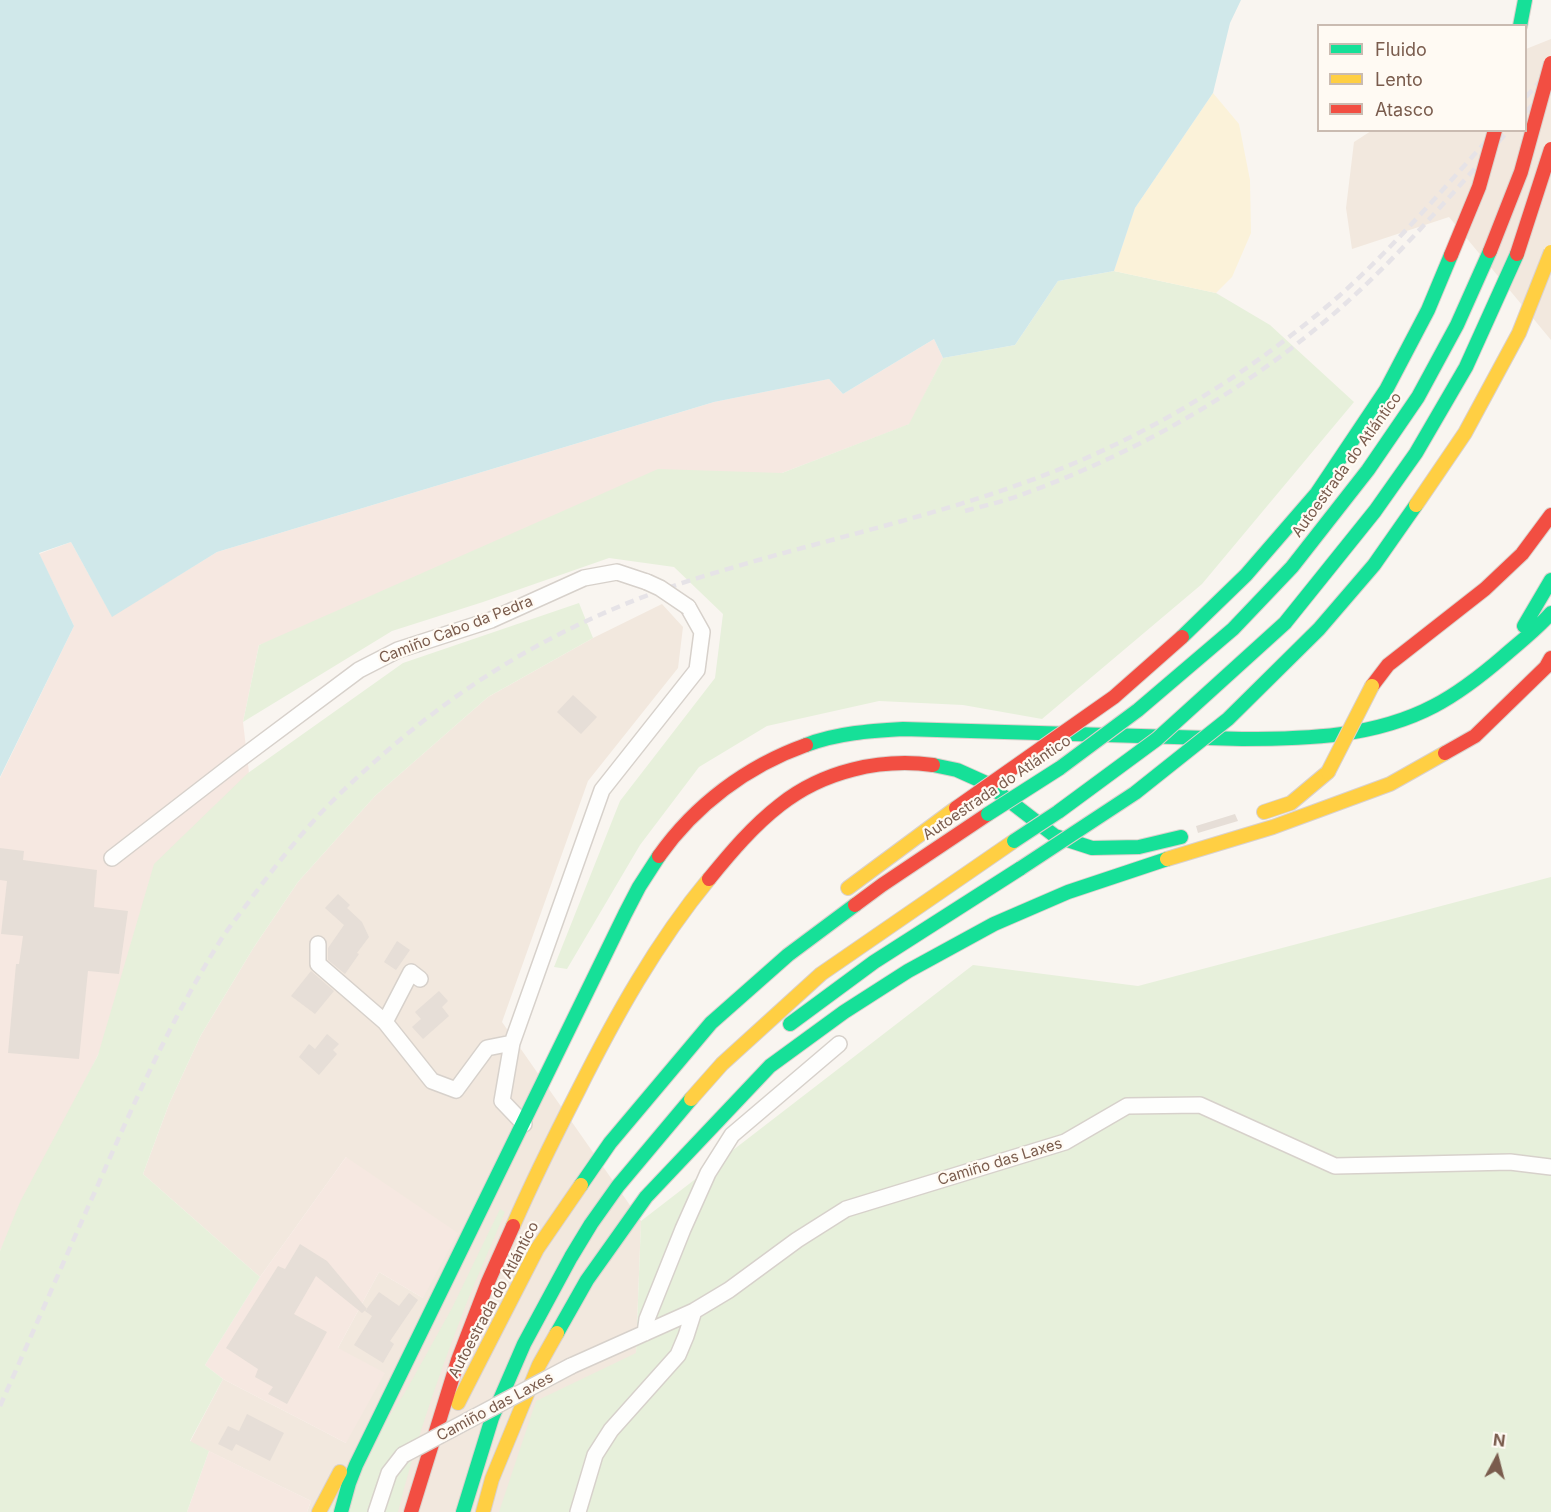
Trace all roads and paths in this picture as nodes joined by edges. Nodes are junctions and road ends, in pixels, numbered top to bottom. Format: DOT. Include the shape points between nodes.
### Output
graph roads {
  1 [pos="1526,0"];
  2 [pos="1520,24"];
  3 [pos="1551,63"];
  4 [pos="1494,132"];
  5 [pos="1551,149"];
  6 [pos="1551,252"];
  7 [pos="1551,515"];
  8 [pos="1551,580"];
  9 [pos="1551,613"];
  10 [pos="1501,656"];
  11 [pos="1551,658"];
  12 [pos="1249,818"];
  13 [pos="1194,834"];
  14 [pos="112,858"];
  15 [pos="836,898"];
  16 [pos="783,942"];
  17 [pos="318,944"];
  18 [pos="420,979"];
  19 [pos="386,1022"];
  20 [pos="783,1031"];
  21 [pos="512,1044"];
  22 [pos="839,1044"];
  23 [pos="671,1050"];
  24 [pos="722,1084"];
  25 [pos="524,1124"];
  26 [pos="1551,1167"];
  27 [pos="564,1185"];
  28 [pos="537,1249"];
  29 [pos="694,1311"];
  30 [pos="429,1314"];
  31 [pos="645,1333"];
  32 [pos="524,1344"];
  33 [pos="319,1512"];
  34 [pos="341,1512"];
  35 [pos="376,1512"];
  36 [pos="411,1512"];
  37 [pos="420,1512"];
  38 [pos="463,1512"];
  39 [pos="483,1512"];
  40 [pos="578,1512"];
  1 -- 2 [label="highway"];
  3 -- 28 [label="highway, Autoestrada do Atlántico, bridge" via="1521,172 1457,325 1418,398 1292,567 1233,628 1138,710 1060,768 882,885 788,955 711,1023 610,1143"];
  4 -- 15 [label="highway, bridge" via="1479,187 1428,310 1386,390 1317,493 1246,575 1114,697"];
  5 -- 32 [label="highway, bridge" via="1517,253 1466,367 1416,453 1375,511 1285,623 1157,739 1058,812 821,974 722,1064 618,1186 591,1224"];
  6 -- 20 [label="highway, bridge" via="1519,333 1465,433 1367,573 1318,629 1228,719 1135,793 916,933"];
  7 -- 12 [label="highway, bridge" via="1522,554 1485,589 1388,665 1372,686 1328,772 1291,803"];
  8 -- 10 [label="highway" via="1528,621"];
  9 -- 10 [label="highway"];
  10 -- 25 [label="highway" via="1438,705 1382,727 1339,735 1258,740 887,730 834,737 779,754 709,800 661,853 624,918"];
  11 -- 39 [label="highway" via="1475,736 1390,784 1273,827 1068,892 994,924 908,971 770,1066 646,1197 587,1280 539,1365 492,1479"];
  13 -- 36 [label="highway" via="1139,847 1092,848 1055,836 986,783 947,767 911,762 863,767 820,780 782,804 737,845 693,898 604,1039 536,1173 488,1282 458,1359"];
  14 -- 21 [label="street, Camiño Cabo da Pedra, bridge" via="359,670 398,650 491,620 584,578 617,572 660,588 688,607 702,632 697,670 602,790"];
  16 -- 23 [label="highway"];
  17 -- 19 [label="street" via="318,964"];
  18 -- 19 [label="street" via="411,972"];
  19 -- 21 [label="street" via="432,1081 456,1090 487,1048"];
  21 -- 25 [label="street, Camiño Cabo da Pedra" via="502,1101"];
  22 -- 31 [label="street" via="732,1135 708,1173 682,1229"];
  24 -- 32 [label="highway" via="654,1158 614,1212 559,1301"];
  25 -- 30 [label="highway"];
  26 -- 29 [label="street, Camiño das Laxes" via="1510,1162 1335,1166 1200,1105 1127,1106 1065,1142 846,1209"];
  27 -- 28 [label="highway"];
  28 -- 37 [label="highway, Autoestrada do Atlántico" via="453,1413"];
  29 -- 31 [label="street, Camiño das Laxes"];
  29 -- 40 [label="street" via="678,1355 610,1430 595,1455"];
  30 -- 33 [label="highway"];
  30 -- 34 [label="highway" via="349,1481"];
  31 -- 35 [label="street, Camiño das Laxes, bridge" via="572,1366 403,1455 389,1473"];
  32 -- 38 [label="highway" via="492,1418"];
}
